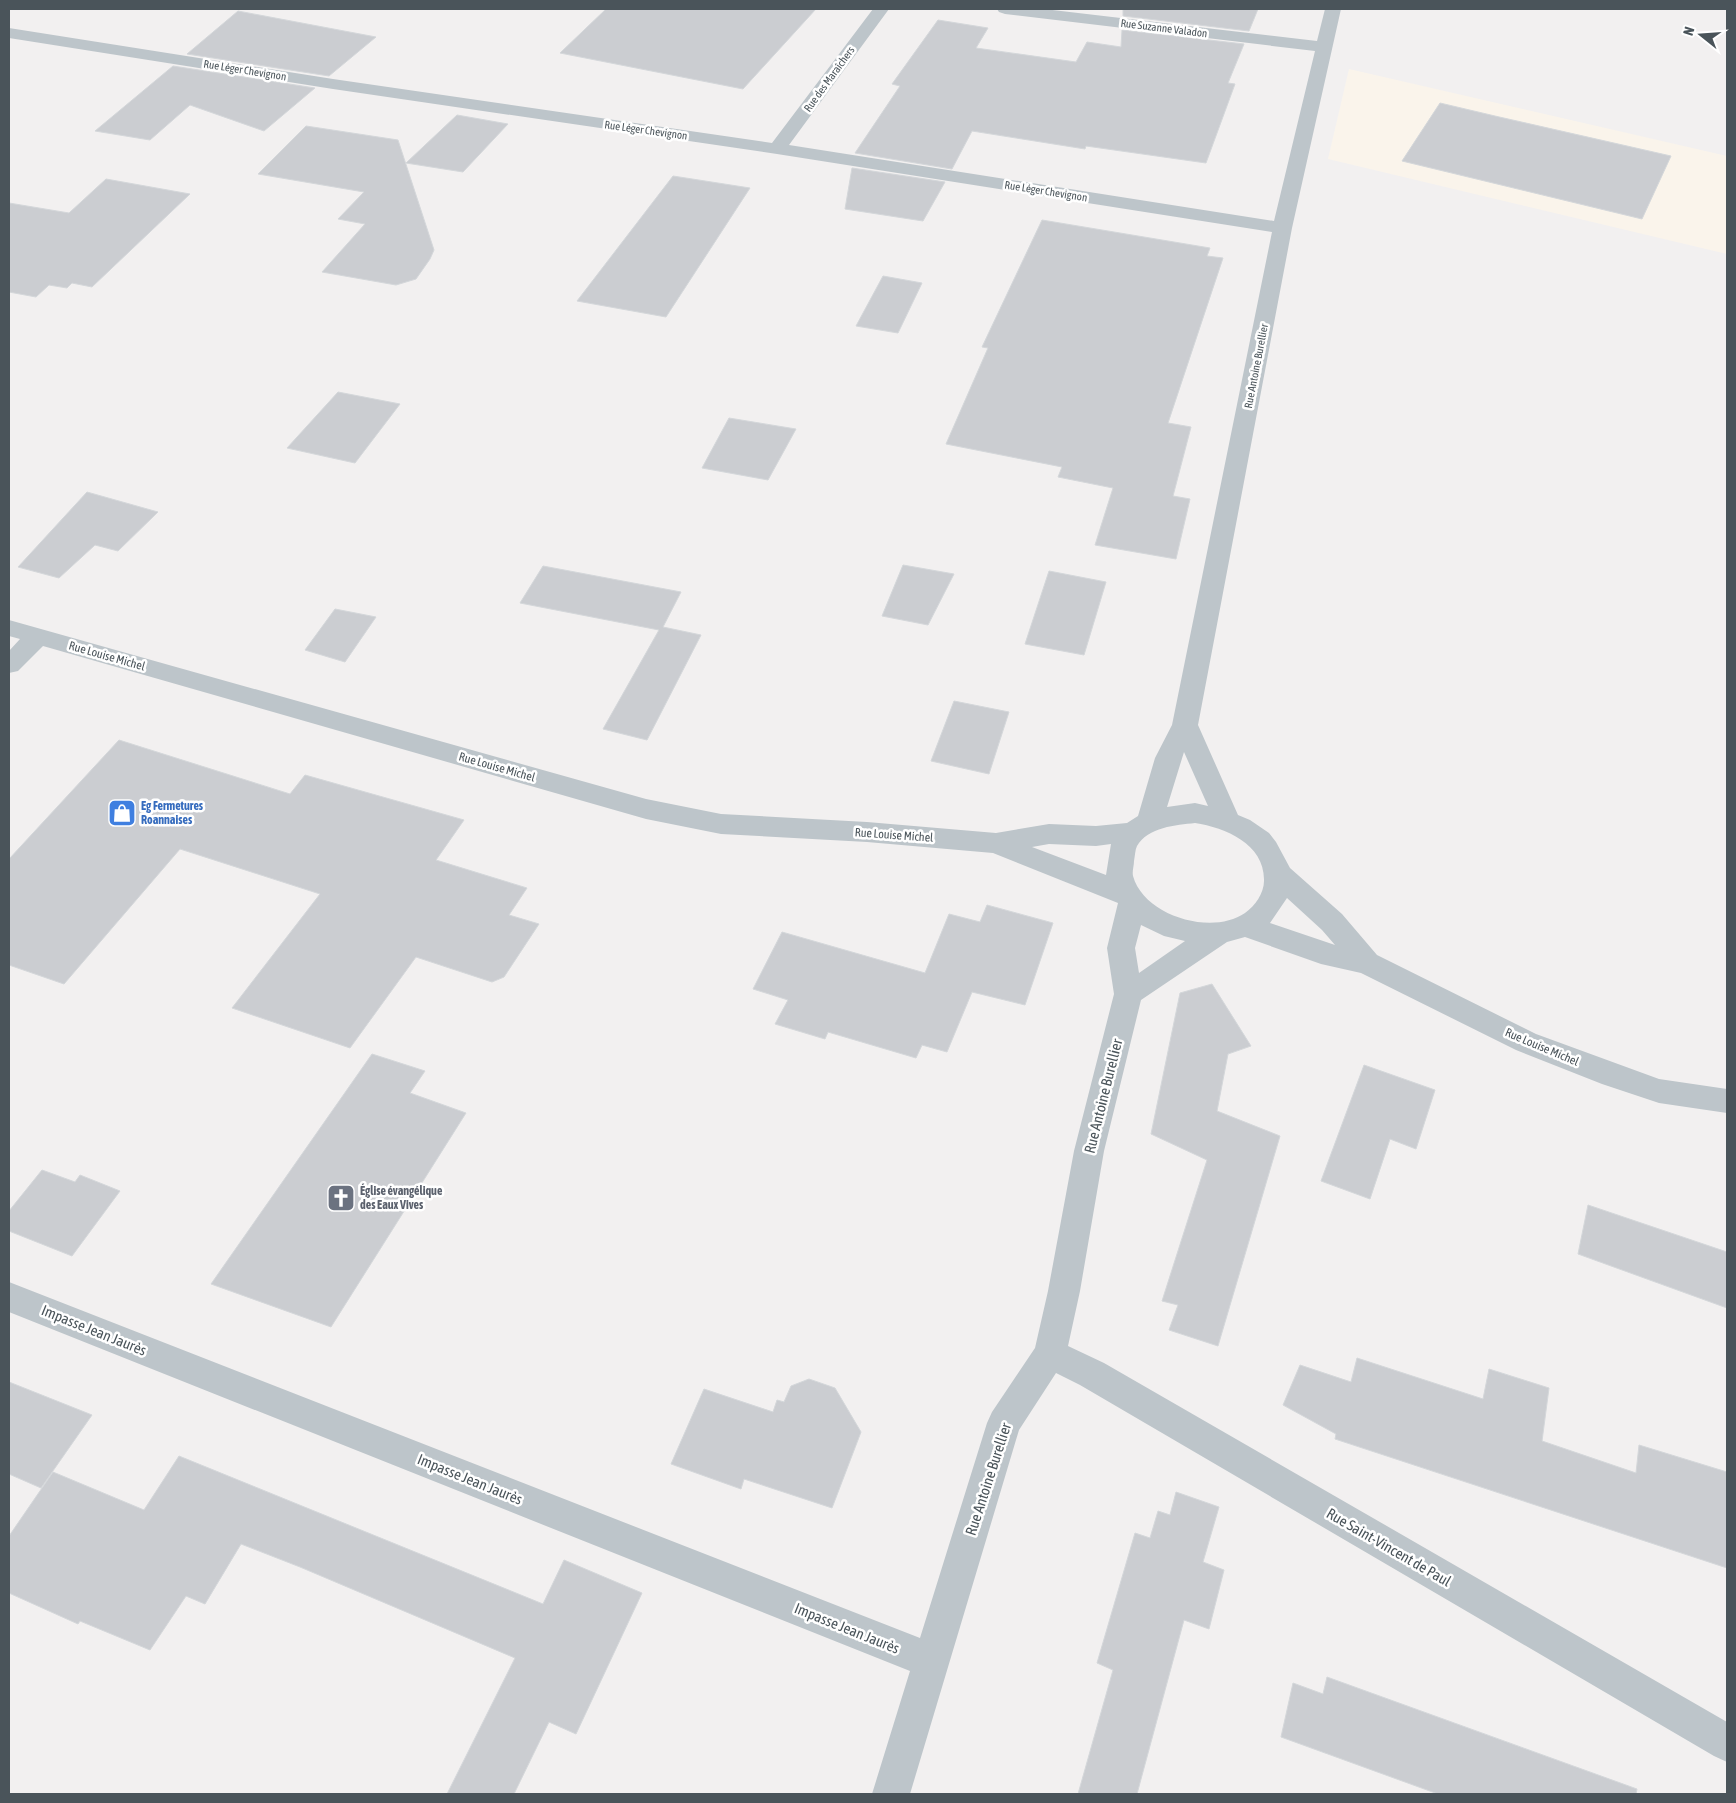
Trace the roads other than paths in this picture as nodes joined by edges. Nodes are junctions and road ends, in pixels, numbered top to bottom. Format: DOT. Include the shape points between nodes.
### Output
graph roads {
  1 [pos="881,9"];
  2 [pos="1005,9"];
  3 [pos="1333,9"];
  4 [pos="1055,12"];
  5 [pos="9,33"];
  6 [pos="1323,47"];
  7 [pos="777,149"];
  8 [pos="1282,228"];
  9 [pos="9,628"];
  10 [pos="38,636"];
  11 [pos="9,665"];
  12 [pos="1185,724"];
  13 [pos="1227,820"];
  14 [pos="1142,827"];
  15 [pos="996,843"];
  16 [pos="1278,874"];
  17 [pos="1130,899"];
  18 [pos="1246,926"];
  19 [pos="1218,934"];
  20 [pos="1367,963"];
  21 [pos="1128,994"];
  22 [pos="1727,1102"];
  23 [pos="9,1297"];
  24 [pos="1050,1354"];
  25 [pos="932,1661"];
  26 [pos="1727,1743"];
  27 [pos="892,1794"];
  1 -- 7 [label="street, Rue des Maraîchers"];
  2 -- 4 [label="street, Rue Suzanne Valadon"];
  3 -- 6 [label="street, Rue Antoine Burellier"];
  4 -- 6 [label="street, Rue Suzanne Valadon"];
  5 -- 7 [label="street, Rue Léger Chevignon"];
  6 -- 8 [label="street, Rue Antoine Burellier"];
  7 -- 8 [label="street, Rue Léger Chevignon"];
  8 -- 12 [label="street, Rue Antoine Burellier"];
  9 -- 10 [label="street, Rue Louise Michel"];
  10 -- 11 [label="street"];
  10 -- 15 [label="street, Rue Louise Michel" via="646,809 721,824"];
  12 -- 13 [label="street"];
  12 -- 14 [label="street, Rue Antoine Burellier" via="1168,758"];
  13 -- 14 [label="street" via="1195,814 1163,817"];
  13 -- 16 [label="street" via="1242,827 1266,848"];
  14 -- 15 [label="street, Rue Louise Michel" via="1096,836 1049,834"];
  14 -- 17 [label="street" via="1124,845 1119,861 1120,879"];
  15 -- 17 [label="street, Rue Louise Michel" via="1087,877"];
  16 -- 18 [label="street" via="1278,886 1268,909"];
  16 -- 20 [label="street, Rue Louise Michel" via="1332,922"];
  17 -- 19 [label="street" via="1142,912 1170,927"];
  17 -- 21 [label="street, Rue Antoine Burellier" via="1121,948"];
  18 -- 19 [label="street"];
  18 -- 20 [label="street, Rue Louise Michel" via="1321,953"];
  19 -- 21 [label="street"];
  20 -- 22 [label="street, Rue Louise Michel" via="1526,1042 1612,1076 1659,1090"];
  21 -- 24 [label="street, Rue Antoine Burellier" via="1089,1151"];
  23 -- 25 [label="street, Impasse Jean Jaurès"];
  24 -- 25 [label="street, Rue Antoine Burellier" via="1004,1423"];
  24 -- 26 [label="street, Rue Saint-Vincent de Paul" via="1092,1374"];
  25 -- 27 [label="street, Rue Antoine Burellier"];
}
